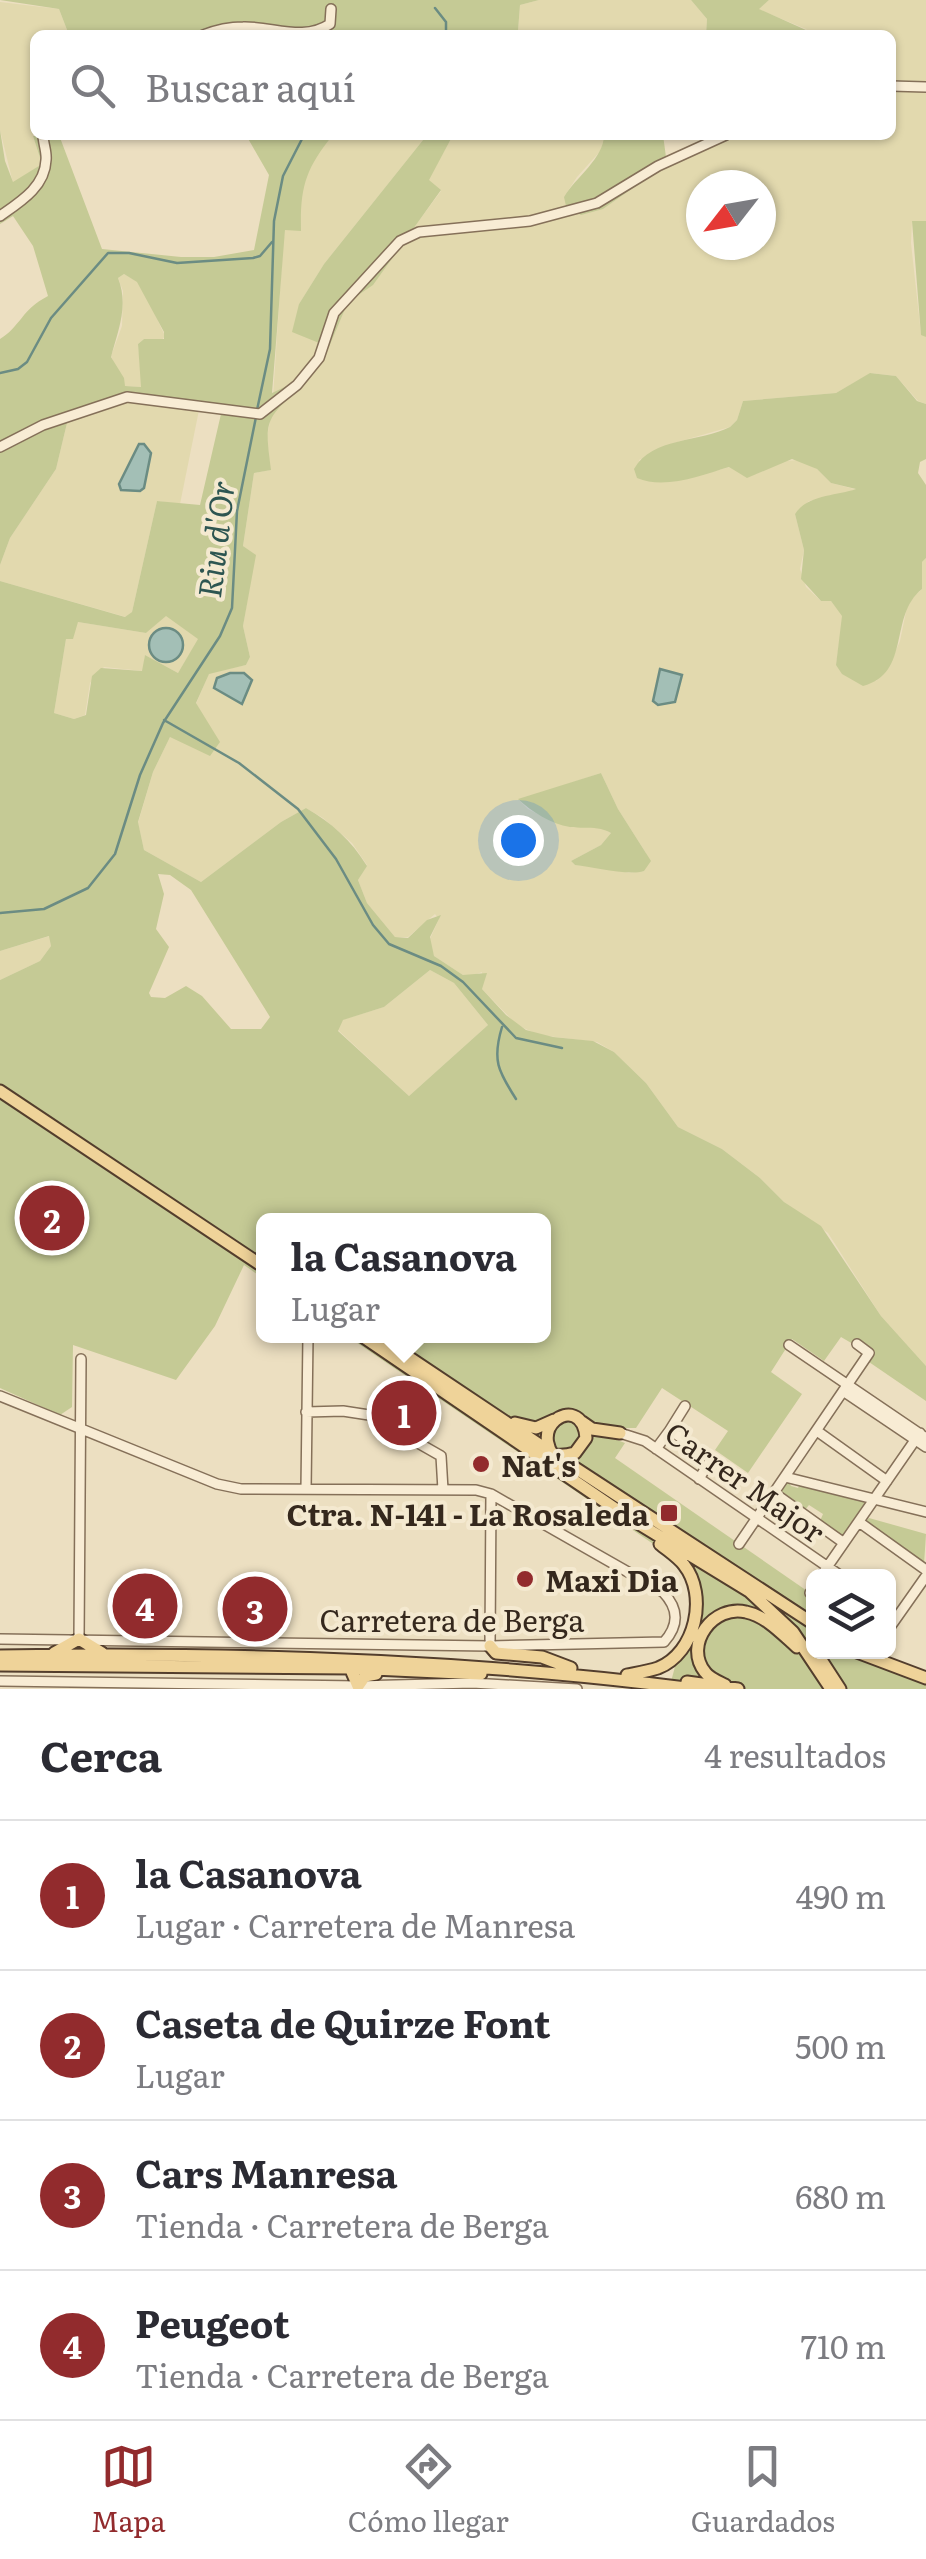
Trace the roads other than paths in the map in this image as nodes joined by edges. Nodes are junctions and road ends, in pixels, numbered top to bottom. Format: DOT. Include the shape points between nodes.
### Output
graph roads {
  1 [pos="331,9"];
  2 [pos="215,30"];
  3 [pos="275,30"];
  4 [pos="321,30"];
  5 [pos="896,86"];
  6 [pos="926,87"];
  7 [pos="44,140"];
  8 [pos="715,140"];
  9 [pos="0,216"];
  10 [pos="0,446"];
  11 [pos="0,1091"];
  12 [pos="256,1261"];
  13 [pos="308,1343"];
  14 [pos="372,1343"];
  15 [pos="388,1343"];
  16 [pos="856,1344"];
  17 [pos="789,1345"];
  18 [pos="82,1359"];
  19 [pos="846,1388"];
  20 [pos="0,1396"];
  21 [pos="685,1406"];
  22 [pos="306,1412"];
  23 [pos="478,1416"];
  24 [pos="501,1418"];
  25 [pos="554,1420"];
  26 [pos="580,1420"];
  27 [pos="80,1430"];
  28 [pos="670,1430"];
  29 [pos="817,1431"];
  30 [pos="620,1433"];
  31 [pos="920,1437"];
  32 [pos="582,1447"];
  33 [pos="656,1448"];
  34 [pos="926,1448"];
  35 [pos="556,1456"];
  36 [pos="785,1476"];
  37 [pos="699,1478"];
  38 [pos="887,1481"];
  39 [pos="306,1489"];
  40 [pos="442,1490"];
  41 [pos="616,1493"];
  42 [pos="774,1493"];
  43 [pos="491,1494"];
  44 [pos="874,1499"];
  45 [pos="926,1512"];
  46 [pos="623,1514"];
  47 [pos="756,1518"];
  48 [pos="859,1522"];
  49 [pos="844,1542"];
  50 [pos="739,1544"];
  51 [pos="820,1569"];
  52 [pos="826,1569"];
  53 [pos="926,1573"];
  54 [pos="769,1595"];
  55 [pos="898,1616"];
  56 [pos="806,1619"];
  57 [pos="896,1619"];
  58 [pos="0,1639"];
  59 [pos="806,1639"];
  60 [pos="77,1646"];
  61 [pos="490,1646"];
  62 [pos="821,1659"];
  63 [pos="875,1659"];
  64 [pos="0,1660"];
  65 [pos="282,1660"];
  66 [pos="464,1665"];
  67 [pos="138,1666"];
  68 [pos="352,1668"];
  69 [pos="571,1668"];
  70 [pos="400,1671"];
  71 [pos="627,1675"];
  72 [pos="822,1675"];
  73 [pos="926,1678"];
  74 [pos="0,1681"];
  75 [pos="80,1686"];
  76 [pos="358,1688"];
  77 [pos="733,1688"];
  78 [pos="577,1689"];
  79 [pos="642,1689"];
  80 [pos="694,1689"];
  81 [pos="831,1689"];
  82 [pos="840,1689"];
  1 -- 4 [label="street" via="330,24"];
  2 -- 3 [label="street"];
  5 -- 6 [label="street"];
  7 -- 9 [label="street" via="41,178"];
  8 -- 10 [label="street" via="597,202 530,221 419,232 400,240 334,313 319,358 297,385 256,414 127,397"];
  11 -- 12 [label="main road"];
  13 -- 22 [label="street"];
  14 -- 23 [label="main road"];
  15 -- 24 [label="main road"];
  16 -- 19 [label="street" via="869,1352"];
  17 -- 19 [label="street"];
  18 -- 27 [label="street"];
  19 -- 29 [label="street"];
  19 -- 31 [label="street"];
  20 -- 27 [label="street"];
  21 -- 28 [label="street"];
  22 -- 39 [label="street"];
  22 -- 40 [label="street" via="369,1415 441,1456"];
  23 -- 35 [label="main road"];
  23 -- 46 [label="main road"];
  24 -- 25 [label="main road" via="536,1428"];
  24 -- 35 [label="main road"];
  25 -- 26 [label="main road"];
  25 -- 35 [label="main road" via="547,1439"];
  26 -- 30 [label="main road"];
  26 -- 32 [label="main road"];
  27 -- 39 [label="street" via="217,1484"];
  27 -- 60 [label="street"];
  28 -- 33 [label="street"];
  28 -- 37 [label="street" via="711,1459"];
  29 -- 36 [label="street"];
  29 -- 38 [label="street"];
  30 -- 32 [label="main road"];
  30 -- 33 [label="street, Carrer Major"];
  31 -- 34 [label="street"];
  31 -- 38 [label="street"];
  32 -- 35 [label="main road"];
  32 -- 41 [label="main road" via="586,1468"];
  33 -- 37 [label="street, Carrer Major"];
  35 -- 41 [label="main road"];
  35 -- 46 [label="main road"];
  36 -- 42 [label="street"];
  36 -- 44 [label="street"];
  37 -- 47 [label="street, Carrer Major"];
  38 -- 44 [label="street"];
  39 -- 40 [label="street"];
  40 -- 43 [label="street"];
  41 -- 54 [label="main road"];
  42 -- 47 [label="street"];
  42 -- 49 [label="street"];
  43 -- 61 [label="street"];
  43 -- 61 [label="street, Carretera de Berga" via="663,1592 676,1614 664,1642"];
  44 -- 45 [label="street"];
  44 -- 48 [label="street"];
  46 -- 71 [label="main road" via="684,1564 698,1613 677,1656"];
  46 -- 72 [label="main road" via="749,1591 793,1632"];
  47 -- 50 [label="street"];
  47 -- 51 [label="street, Carrer Major"];
  48 -- 49 [label="street"];
  48 -- 53 [label="street"];
  49 -- 52 [label="street"];
  53 -- 55 [label="street"];
  54 -- 56 [label="main road"];
  54 -- 59 [label="main road"];
  55 -- 57 [label="street"];
  58 -- 60 [label="street, Carretera de Berga"];
  60 -- 61 [label="street, Carretera de Berga"];
  60 -- 64 [label="main road"];
  60 -- 64 [label="main road" via="69,1661"];
  60 -- 65 [label="main road" via="122,1656"];
  60 -- 67 [label="main road" via="78,1662"];
  61 -- 69 [label="main road" via="496,1653 542,1657"];
  62 -- 82 [label="main road"];
  63 -- 73 [label="main road"];
  64 -- 67 [label="main road"];
  65 -- 66 [label="main road"];
  65 -- 68 [label="main road"];
  66 -- 69 [label="main road"];
  66 -- 80 [label="main road"];
  67 -- 68 [label="main road"];
  68 -- 70 [label="main road"];
  68 -- 76 [label="main road"];
  69 -- 71 [label="main road"];
  70 -- 76 [label="main road" via="365,1676"];
  70 -- 79 [label="main road"];
  71 -- 77 [label="main road"];
  72 -- 77 [label="main road" via="758,1616 733,1610 708,1624 698,1657 706,1673"];
  72 -- 81 [label="main road"];
  74 -- 75 [label="street"];
  75 -- 76 [label="street"];
  76 -- 78 [label="street" via="472,1683"];
}
